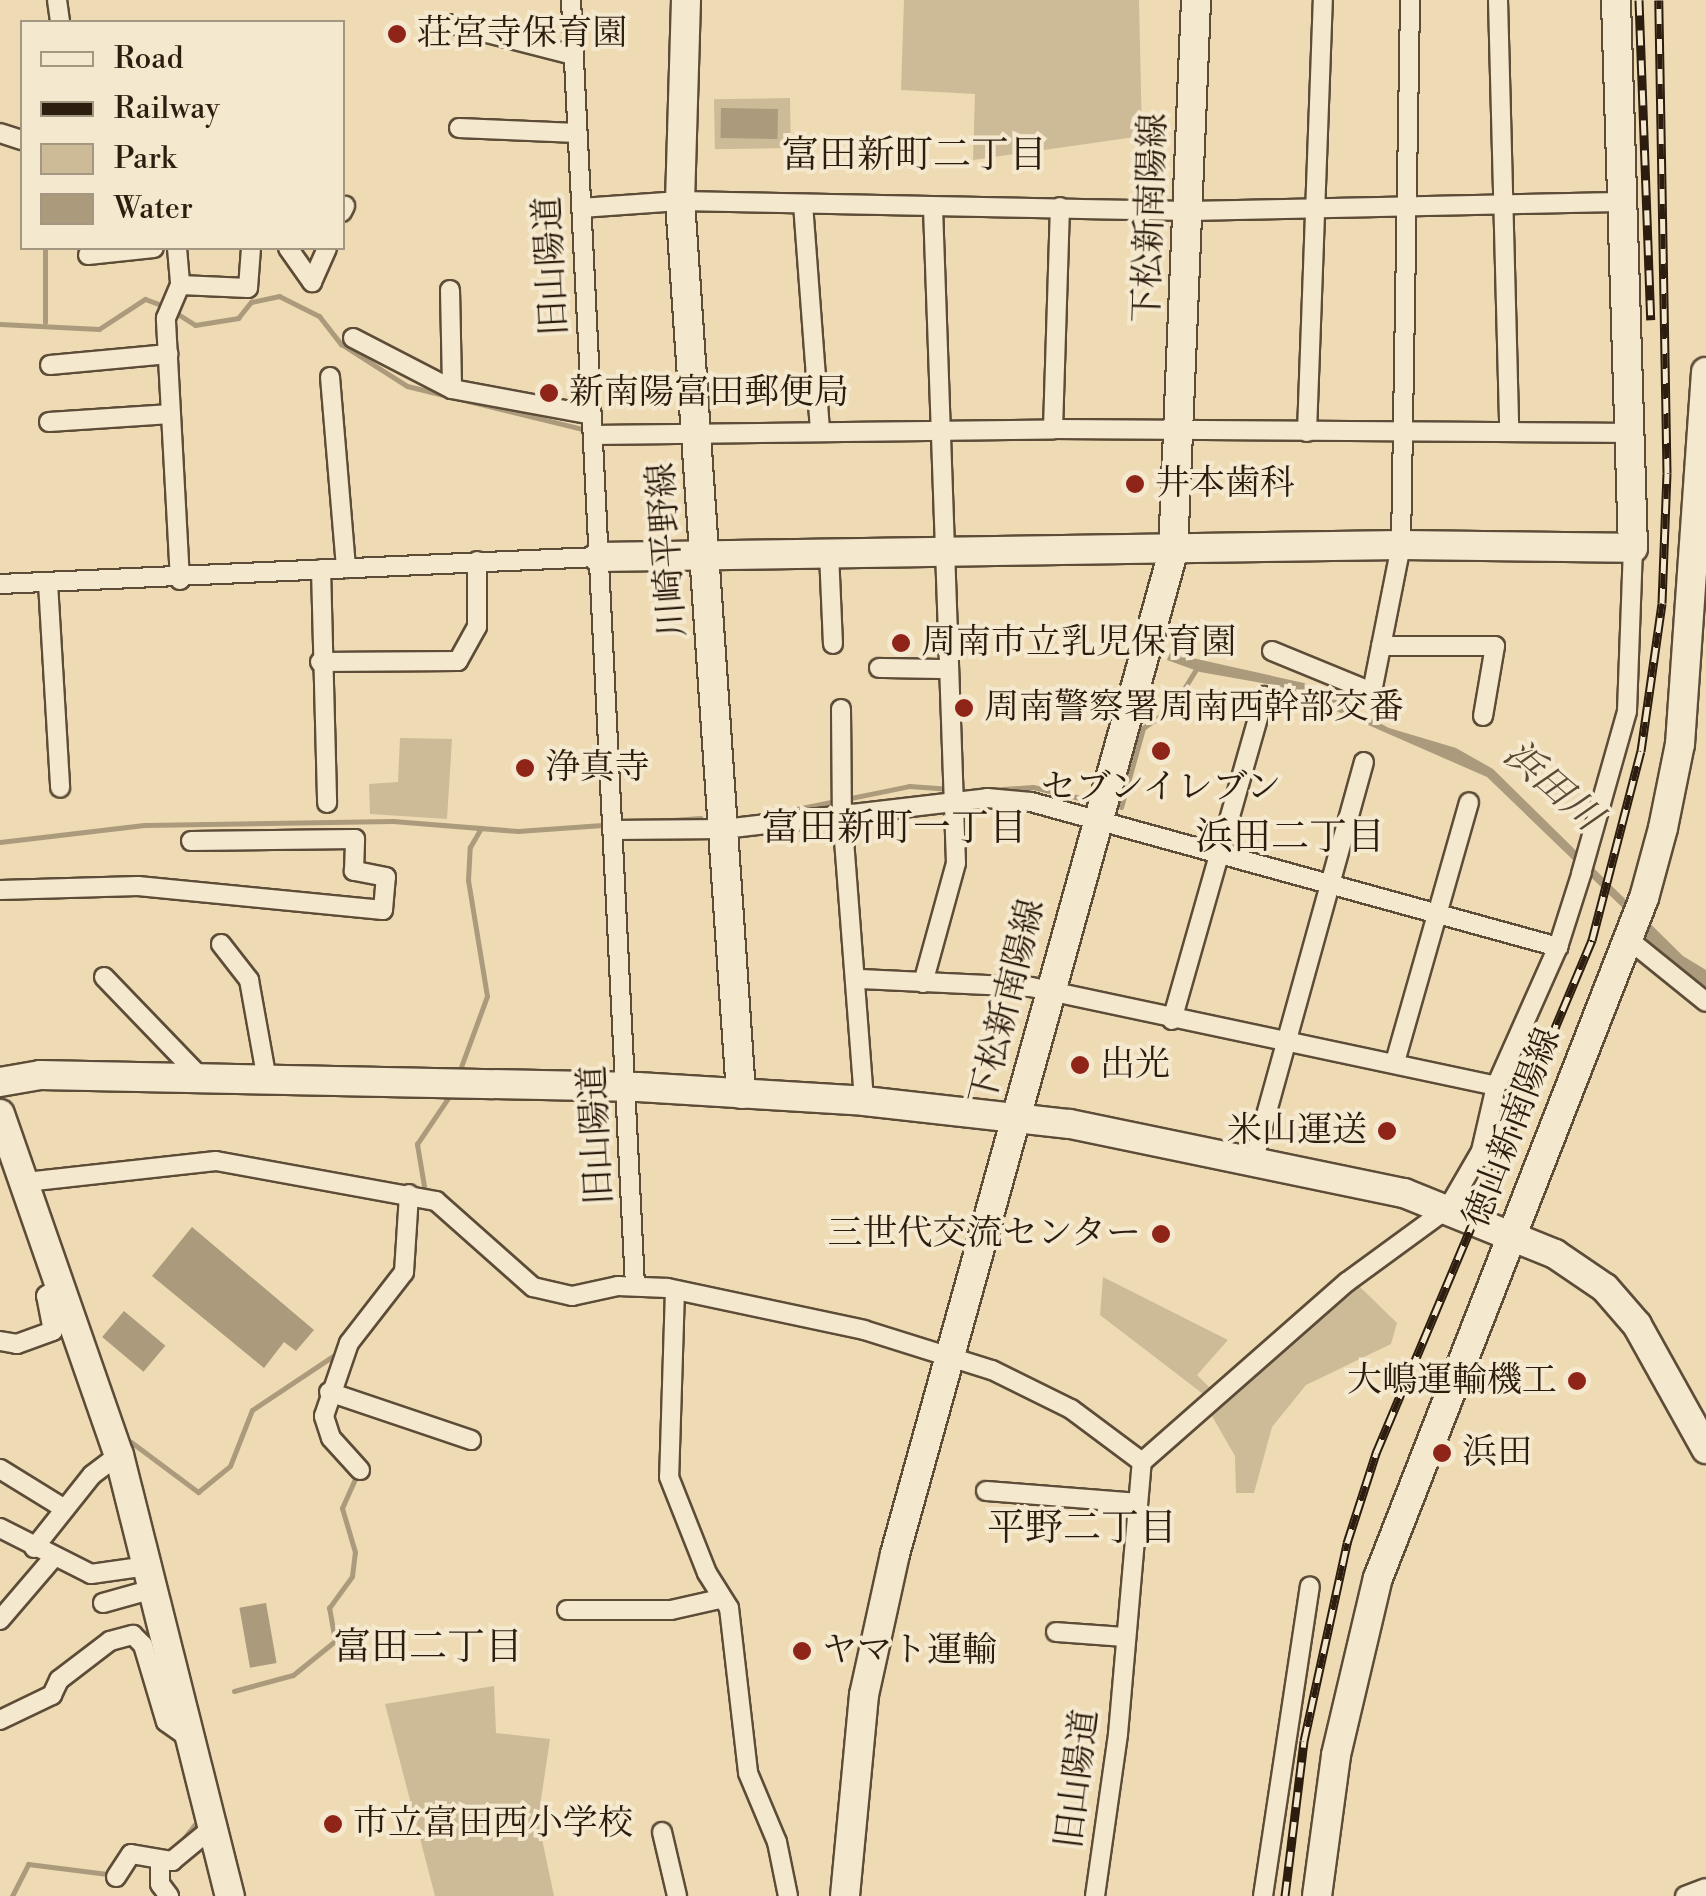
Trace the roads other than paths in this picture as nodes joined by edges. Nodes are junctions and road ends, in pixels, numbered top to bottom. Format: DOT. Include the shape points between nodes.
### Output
graph roads {
  1 [pos="571,0"];
  2 [pos="686,0"];
  3 [pos="1196,0"];
  4 [pos="1323,0"];
  5 [pos="1410,0"];
  6 [pos="1498,0"];
  7 [pos="1616,0"];
  8 [pos="452,24"];
  9 [pos="573,54"];
  10 [pos="459,128"];
  11 [pos="577,133"];
  12 [pos="680,202"];
  13 [pos="1622,202"];
  14 [pos="804,204"];
  15 [pos="1060,207"];
  16 [pos="1505,207"];
  17 [pos="581,208"];
  18 [pos="934,208"];
  19 [pos="1408,209"];
  20 [pos="1314,210"];
  21 [pos="1189,211"];
  22 [pos="132,250"];
  23 [pos="178,250"];
  24 [pos="251,250"];
  25 [pos="289,250"];
  26 [pos="326,250"];
  27 [pos="88,254"];
  28 [pos="180,285"];
  29 [pos="450,290"];
  30 [pos="352,338"];
  31 [pos="168,354"];
  32 [pos="50,365"];
  33 [pos="1706,372"];
  34 [pos="330,377"];
  35 [pos="452,389"];
  36 [pos="171,414"];
  37 [pos="592,415"];
  38 [pos="49,422"];
  39 [pos="1052,428"];
  40 [pos="1510,428"];
  41 [pos="1406,429"];
  42 [pos="820,430"];
  43 [pos="937,431"];
  44 [pos="1181,431"];
  45 [pos="697,432"];
  46 [pos="1307,432"];
  47 [pos="1634,433"];
  48 [pos="593,435"];
  49 [pos="1402,544"];
  50 [pos="1633,548"];
  51 [pos="705,552"];
  52 [pos="1173,552"];
  53 [pos="829,553"];
  54 [pos="940,553"];
  55 [pos="598,557"];
  56 [pos="477,561"];
  57 [pos="346,568"];
  58 [pos="321,569"];
  59 [pos="180,580"];
  60 [pos="48,583"];
  61 [pos="0,584"];
  62 [pos="833,644"];
  63 [pos="1381,646"];
  64 [pos="1272,650"];
  65 [pos="320,662"];
  66 [pos="880,668"];
  67 [pos="945,669"];
  68 [pos="1264,696"];
  69 [pos="841,709"];
  70 [pos="1483,716"];
  71 [pos="1364,762"];
  72 [pos="60,788"];
  73 [pos="951,796"];
  74 [pos="1470,802"];
  75 [pos="327,803"];
  76 [pos="842,814"];
  77 [pos="1096,818"];
  78 [pos="724,829"];
  79 [pos="612,830"];
  80 [pos="191,841"];
  81 [pos="1222,852"];
  82 [pos="1329,879"];
  83 [pos="0,890"];
  84 [pos="1440,910"];
  85 [pos="1633,926"];
  86 [pos="221,944"];
  87 [pos="1558,947"];
  88 [pos="104,977"];
  89 [pos="858,979"];
  90 [pos="924,983"];
  91 [pos="1047,992"];
  92 [pos="1706,1002"];
  93 [pos="1172,1020"];
  94 [pos="1288,1044"];
  95 [pos="1395,1062"];
  96 [pos="202,1079"];
  97 [pos="267,1080"];
  98 [pos="0,1082"];
  99 [pos="1496,1086"];
  100 [pos="627,1088"];
  101 [pos="741,1094"];
  102 [pos="864,1101"];
  103 [pos="0,1117"];
  104 [pos="1017,1118"];
  105 [pos="1253,1162"];
  106 [pos="26,1182"];
  107 [pos="409,1194"];
  108 [pos="1448,1208"];
  109 [pos="1512,1234"];
  110 [pos="62,1283"];
  111 [pos="635,1285"];
  112 [pos="675,1290"];
  113 [pos="0,1341"];
  114 [pos="950,1356"];
  115 [pos="329,1392"];
  116 [pos="471,1440"];
  117 [pos="1706,1449"];
  118 [pos="120,1456"];
  119 [pos="1142,1462"];
  120 [pos="0,1470"];
  121 [pos="360,1470"];
  122 [pos="986,1490"];
  123 [pos="1137,1503"];
  124 [pos="65,1509"];
  125 [pos="0,1528"];
  126 [pos="34,1548"];
  127 [pos="54,1556"];
  128 [pos="150,1577"];
  129 [pos="1310,1586"];
  130 [pos="720,1598"];
  131 [pos="103,1603"];
  132 [pos="567,1610"];
  133 [pos="0,1620"];
  134 [pos="1056,1632"];
  135 [pos="1126,1636"];
  136 [pos="0,1720"];
  137 [pos="190,1740"];
  138 [pos="212,1828"];
  139 [pos="662,1832"];
  140 [pos="160,1862"];
  141 [pos="116,1877"];
  142 [pos="1706,1888"];
  143 [pos="170,1896"];
  144 [pos="230,1896"];
  145 [pos="677,1896"];
  146 [pos="788,1896"];
  147 [pos="845,1896"];
  148 [pos="1095,1896"];
  149 [pos="1263,1896"];
  150 [pos="1317,1896"];
  151 [pos="1685,1896"];
  1 -- 9 [label="street, 旧山陽道"];
  2 -- 12 [label="street, 川崎平野線"];
  3 -- 21 [label="street, 下松新南陽線"];
  4 -- 20 [label="street"];
  5 -- 19 [label="street"];
  6 -- 16 [label="street"];
  7 -- 13 [label="street"];
  8 -- 9 [label="street"];
  9 -- 11 [label="street, 旧山陽道"];
  10 -- 11 [label="street"];
  11 -- 17 [label="street, 旧山陽道"];
  12 -- 14 [label="street"];
  12 -- 17 [label="street"];
  12 -- 45 [label="street, 川崎平野線"];
  13 -- 16 [label="street"];
  13 -- 47 [label="street"];
  14 -- 18 [label="street"];
  14 -- 42 [label="street"];
  15 -- 18 [label="street"];
  15 -- 21 [label="street"];
  15 -- 39 [label="street"];
  16 -- 19 [label="street"];
  16 -- 40 [label="street"];
  17 -- 37 [label="street, 旧山陽道"];
  18 -- 43 [label="street"];
  19 -- 20 [label="street"];
  19 -- 41 [label="street"];
  20 -- 21 [label="street"];
  20 -- 46 [label="street"];
  21 -- 44 [label="street, 下松新南陽線"];
  22 -- 27 [label="street"];
  23 -- 28 [label="street"];
  24 -- 28 [label="street" via="248,288"];
  25 -- 26 [label="street" via="312,282"];
  28 -- 31 [label="street" via="169,311"];
  29 -- 35 [label="street"];
  30 -- 35 [label="street"];
  31 -- 32 [label="street"];
  31 -- 36 [label="street"];
  33 -- 85 [label="street, 徳山新南陽線" via="1680,744"];
  34 -- 57 [label="street"];
  35 -- 37 [label="street"];
  36 -- 38 [label="street"];
  36 -- 59 [label="street"];
  37 -- 48 [label="street, 旧山陽道"];
  39 -- 43 [label="street"];
  39 -- 44 [label="street"];
  40 -- 41 [label="street"];
  40 -- 47 [label="street"];
  41 -- 46 [label="street"];
  41 -- 49 [label="street"];
  42 -- 43 [label="street"];
  42 -- 45 [label="street"];
  43 -- 54 [label="street"];
  44 -- 46 [label="street"];
  44 -- 52 [label="street, 下松新南陽線"];
  45 -- 48 [label="street"];
  45 -- 51 [label="street, 川崎平野線"];
  47 -- 50 [label="street"];
  48 -- 55 [label="street, 旧山陽道"];
  49 -- 50 [label="street"];
  49 -- 52 [label="street"];
  49 -- 63 [label="street"];
  50 -- 87 [label="street" via="1627,711"];
  51 -- 53 [label="street"];
  51 -- 55 [label="street"];
  51 -- 78 [label="street, 川崎平野線"];
  52 -- 54 [label="street"];
  52 -- 77 [label="street, 下松新南陽線"];
  53 -- 54 [label="street"];
  53 -- 62 [label="street"];
  54 -- 67 [label="street"];
  55 -- 56 [label="street"];
  55 -- 79 [label="street, 旧山陽道"];
  56 -- 57 [label="street"];
  56 -- 65 [label="street" via="477,627 458,661"];
  57 -- 58 [label="street"];
  58 -- 59 [label="street"];
  58 -- 65 [label="street"];
  59 -- 60 [label="street"];
  60 -- 61 [label="street"];
  60 -- 72 [label="street"];
  63 -- 64 [label="street" via="1372,692"];
  63 -- 70 [label="street" via="1495,646"];
  65 -- 75 [label="street"];
  66 -- 67 [label="street"];
  67 -- 73 [label="street"];
  68 -- 81 [label="street"];
  69 -- 76 [label="street"];
  71 -- 82 [label="street"];
  73 -- 76 [label="street"];
  73 -- 77 [label="street" via="1031,802"];
  73 -- 90 [label="street" via="956,863"];
  74 -- 84 [label="street"];
  76 -- 78 [label="street"];
  76 -- 89 [label="street"];
  77 -- 81 [label="street"];
  77 -- 91 [label="street, 下松新南陽線"];
  78 -- 79 [label="street"];
  78 -- 101 [label="street, 川崎平野線"];
  79 -- 100 [label="street, 旧山陽道"];
  80 -- 83 [label="street" via="355,839 354,871 386,877 384,910 138,886"];
  81 -- 82 [label="street"];
  81 -- 93 [label="street"];
  82 -- 84 [label="street"];
  82 -- 94 [label="street"];
  84 -- 87 [label="street"];
  84 -- 95 [label="street"];
  85 -- 92 [label="street"];
  85 -- 109 [label="street, 徳山新南陽線"];
  86 -- 97 [label="street" via="249,980"];
  87 -- 99 [label="street"];
  88 -- 96 [label="street"];
  89 -- 90 [label="street"];
  89 -- 102 [label="street"];
  90 -- 91 [label="street"];
  91 -- 93 [label="street"];
  91 -- 104 [label="street, 下松新南陽線"];
  93 -- 94 [label="street"];
  94 -- 95 [label="street"];
  94 -- 105 [label="street"];
  95 -- 99 [label="street"];
  96 -- 97 [label="street"];
  96 -- 98 [label="street" via="40,1075"];
  97 -- 100 [label="street"];
  99 -- 108 [label="street" via="1480,1151"];
  100 -- 101 [label="street"];
  100 -- 111 [label="street, 旧山陽道"];
  101 -- 102 [label="street"];
  102 -- 104 [label="street"];
  103 -- 106 [label="street"];
  104 -- 105 [label="street"];
  104 -- 114 [label="street, 下松新南陽線"];
  105 -- 108 [label="street"];
  106 -- 107 [label="street" via="216,1162"];
  106 -- 110 [label="street"];
  107 -- 111 [label="street" via="454,1211 533,1287 572,1296"];
  107 -- 115 [label="street" via="404,1272 349,1343"];
  108 -- 109 [label="street"];
  108 -- 119 [label="street" via="1347,1282"];
  109 -- 117 [label="street" via="1605,1288 1637,1325"];
  109 -- 150 [label="street, 徳山新南陽線" via="1367,1616 1336,1755"];
  110 -- 113 [label="street" via="46,1296 54,1331 17,1344"];
  110 -- 118 [label="street"];
  111 -- 112 [label="street"];
  112 -- 114 [label="street" via="864,1330"];
  112 -- 130 [label="street" via="669,1477"];
  114 -- 119 [label="street" via="1072,1409"];
  114 -- 147 [label="street, 下松新南陽線" via="864,1695"];
  115 -- 116 [label="street"];
  115 -- 121 [label="street" via="325,1429"];
  118 -- 124 [label="street" via="92,1474"];
  118 -- 128 [label="street"];
  119 -- 123 [label="street, 旧山陽道"];
  120 -- 124 [label="street"];
  122 -- 123 [label="street"];
  123 -- 135 [label="street, 旧山陽道"];
  124 -- 126 [label="street"];
  125 -- 126 [label="street"];
  126 -- 127 [label="street"];
  127 -- 128 [label="street" via="103,1575"];
  127 -- 133 [label="street"];
  128 -- 131 [label="street"];
  128 -- 137 [label="street"];
  129 -- 149 [label="street"];
  130 -- 132 [label="street" via="670,1610"];
  130 -- 146 [label="street" via="732,1624 748,1773 777,1842"];
  134 -- 135 [label="street"];
  135 -- 148 [label="street, 旧山陽道"];
  136 -- 137 [label="street" via="52,1695 59,1680 110,1641 133,1635 143,1645 166,1722"];
  137 -- 138 [label="street"];
  138 -- 140 [label="street" via="172,1861"];
  138 -- 144 [label="street"];
  139 -- 145 [label="street"];
  140 -- 141 [label="street" via="131,1854"];
  140 -- 143 [label="street" via="160,1884"];
  142 -- 151 [label="street"];
}
